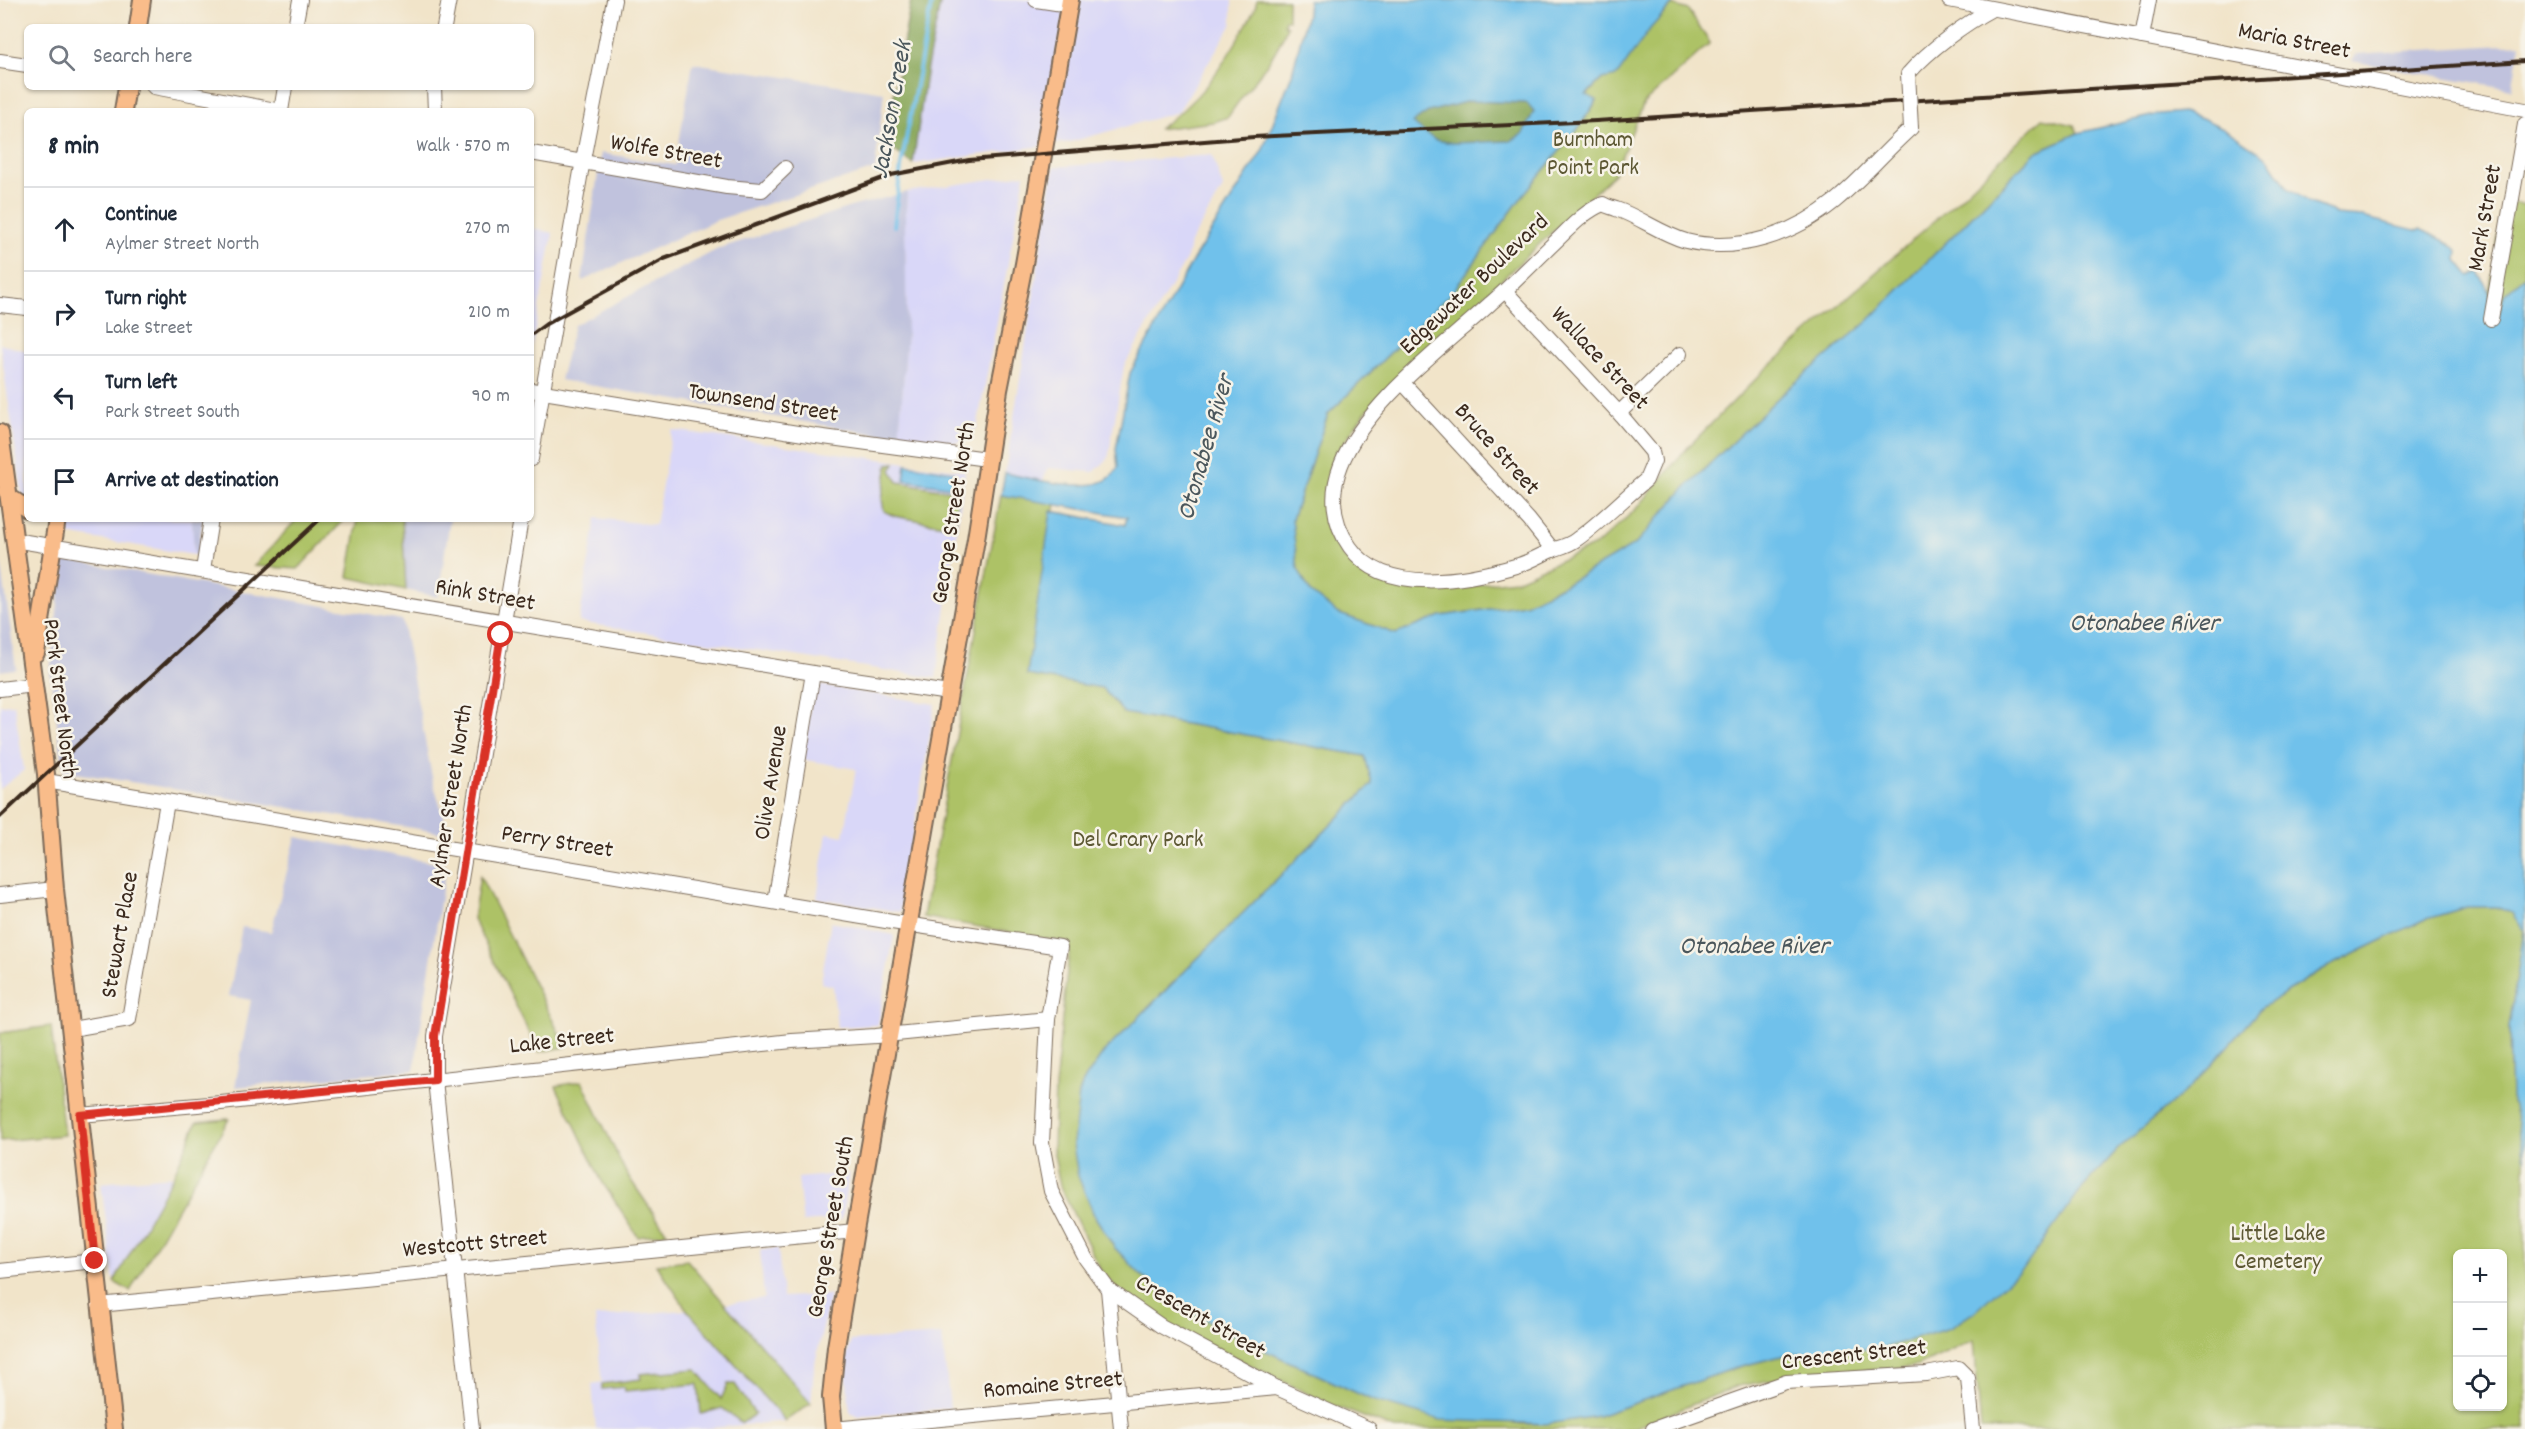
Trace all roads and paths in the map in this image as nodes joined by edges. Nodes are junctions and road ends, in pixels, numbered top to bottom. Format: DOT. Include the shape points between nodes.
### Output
graph roads {
  1 [pos="142,0"];
  2 [pos="300,0"];
  3 [pos="449,0"];
  4 [pos="614,0"];
  5 [pos="1036,0"];
  6 [pos="1949,0"];
  7 [pos="2149,0"];
  8 [pos="1069,3"];
  9 [pos="1993,4"];
  10 [pos="138,24"];
  11 [pos="296,24"];
  12 [pos="445,24"];
  13 [pos="2142,37"];
  14 [pos="0,61"];
  15 [pos="24,65"];
  16 [pos="126,90"];
  17 [pos="170,90"];
  18 [pos="284,90"];
  19 [pos="434,90"];
  20 [pos="124,108"];
  21 [pos="265,108"];
  22 [pos="282,108"];
  23 [pos="435,108"];
  24 [pos="2525,110"];
  25 [pos="2525,124"];
  26 [pos="534,153"];
  27 [pos="583,160"];
  28 [pos="785,168"];
  29 [pos="1505,291"];
  30 [pos="0,305"];
  31 [pos="24,308"];
  32 [pos="2491,319"];
  33 [pos="1680,354"];
  34 [pos="1404,383"];
  35 [pos="537,390"];
  36 [pos="1619,413"];
  37 [pos="534,424"];
  38 [pos="0,432"];
  39 [pos="987,459"];
  40 [pos="1654,461"];
  41 [pos="9,497"];
  42 [pos="24,507"];
  43 [pos="57,522"];
  44 [pos="211,522"];
  45 [pos="521,522"];
  46 [pos="14,540"];
  47 [pos="53,546"];
  48 [pos="1553,550"];
  49 [pos="203,570"];
  50 [pos="504,622"];
  51 [pos="813,673"];
  52 [pos="33,678"];
  53 [pos="0,689"];
  54 [pos="949,693"];
  55 [pos="46,781"];
  56 [pos="166,802"];
  57 [pos="465,850"];
  58 [pos="55,889"];
  59 [pos="0,895"];
  60 [pos="775,902"];
  61 [pos="910,923"];
  62 [pos="1060,947"];
  63 [pos="1048,1019"];
  64 [pos="72,1029"];
  65 [pos="890,1035"];
  66 [pos="435,1080"];
  67 [pos="80,1115"];
  68 [pos="855,1231"];
  69 [pos="95,1261"];
  70 [pos="456,1270"];
  71 [pos="0,1271"];
  72 [pos="1108,1289"];
  73 [pos="99,1305"];
  74 [pos="1277,1388"];
  75 [pos="1119,1402"];
  76 [pos="114,1429"];
  77 [pos="472,1429"];
  78 [pos="834,1429"];
  79 [pos="1122,1429"];
  80 [pos="1370,1429"];
  81 [pos="1653,1429"];
  82 [pos="1972,1429"];
  1 -- 10 [label="main road"];
  2 -- 11 [label="street"];
  3 -- 12 [label="street"];
  4 -- 27 [label="street"];
  5 -- 8 [label="street"];
  6 -- 9 [label="street, Maria Street"];
  7 -- 13 [label="street"];
  8 -- 39 [label="main road, George Street North"];
  9 -- 13 [label="street, Maria Street"];
  9 -- 29 [label="street, Edgewater Boulevard, bridge" via="1908,74 1911,128 1836,201 1789,231 1737,244 1710,245 1686,241 1603,204 1586,213"];
  13 -- 24 [label="street, Maria Street"];
  14 -- 15 [label="street"];
  16 -- 20 [label="main road"];
  17 -- 21 [label="street"];
  18 -- 22 [label="street"];
  19 -- 23 [label="street"];
  25 -- 32 [label="street, Mark Street"];
  26 -- 27 [label="street, Wolfe Street"];
  27 -- 28 [label="street, Wolfe Street" via="762,190"];
  27 -- 35 [label="street"];
  29 -- 34 [label="street, Edgewater Boulevard"];
  29 -- 36 [label="street, Wallace Street"];
  30 -- 31 [label="street"];
  33 -- 36 [label="street"];
  34 -- 48 [label="street, Bruce Street"];
  34 -- 48 [label="street, Edgewater Boulevard" via="1363,425 1337,475 1335,512 1354,554 1390,576 1426,581 1519,565"];
  35 -- 37 [label="street"];
  35 -- 39 [label="street, Townsend Street" via="816,436"];
  36 -- 40 [label="street, Wallace Street" via="1652,452"];
  38 -- 41 [label="main road, Park Street North"];
  39 -- 54 [label="main road, George Street North"];
  40 -- 48 [label="street, Edgewater Boulevard" via="1646,480 1577,540"];
  41 -- 42 [label="main road"];
  41 -- 46 [label="main road, Park Street North"];
  43 -- 47 [label="main road"];
  44 -- 49 [label="street"];
  45 -- 50 [label="street, Aylmer Street North"];
  46 -- 47 [label="street, Rink Street"];
  46 -- 52 [label="main road, Park Street North"];
  47 -- 49 [label="street, Rink Street"];
  47 -- 52 [label="main road"];
  49 -- 50 [label="street, Rink Street"];
  50 -- 51 [label="street, Rink Street"];
  50 -- 57 [label="street, Aylmer Street North"];
  51 -- 54 [label="street, Rink Street"];
  51 -- 60 [label="street, Olive Avenue"];
  52 -- 53 [label="street"];
  52 -- 55 [label="main road, Park Street North"];
  54 -- 61 [label="main road, George Street North"];
  55 -- 56 [label="street, Perry Street"];
  55 -- 58 [label="main road, Park Street North"];
  56 -- 57 [label="street, Perry Street"];
  56 -- 64 [label="street, Stewart Place" via="129,1019"];
  57 -- 60 [label="street, Perry Street"];
  57 -- 66 [label="street, Aylmer Street North" via="435,1036"];
  58 -- 59 [label="street"];
  58 -- 64 [label="main road, Park Street North"];
  60 -- 61 [label="street, Perry Street"];
  61 -- 62 [label="street, Perry Street"];
  61 -- 65 [label="main road, George Street North"];
  62 -- 63 [label="street, Crescent Street"];
  63 -- 65 [label="street, Lake Street"];
  63 -- 72 [label="street, Crescent Street" via="1042,1143 1051,1191 1086,1259"];
  64 -- 67 [label="main road, Park Street North"];
  65 -- 66 [label="street, Lake Street" via="792,1041"];
  65 -- 68 [label="main road, George Street South"];
  66 -- 67 [label="street, Lake Street"];
  66 -- 70 [label="street, Aylmer Street North"];
  67 -- 69 [label="main road, Park Street North"];
  68 -- 70 [label="street, Westcott Street"];
  68 -- 78 [label="main road, George Street South" via="836,1347 831,1397"];
  69 -- 71 [label="street"];
  69 -- 73 [label="main road, Park Street North"];
  70 -- 73 [label="street, Westcott Street"];
  70 -- 77 [label="street, Aylmer Street North"];
  72 -- 74 [label="street, Crescent Street" via="1161,1326"];
  72 -- 75 [label="street"];
  73 -- 76 [label="main road, Park Street North"];
  74 -- 75 [label="street, Romaine Street"];
  74 -- 80 [label="street, Crescent Street"];
  75 -- 78 [label="street, Romaine Street"];
  75 -- 79 [label="street"];
  81 -- 82 [label="street, Crescent Street" via="1786,1382 1926,1374 1958,1368 1968,1378"];
}
